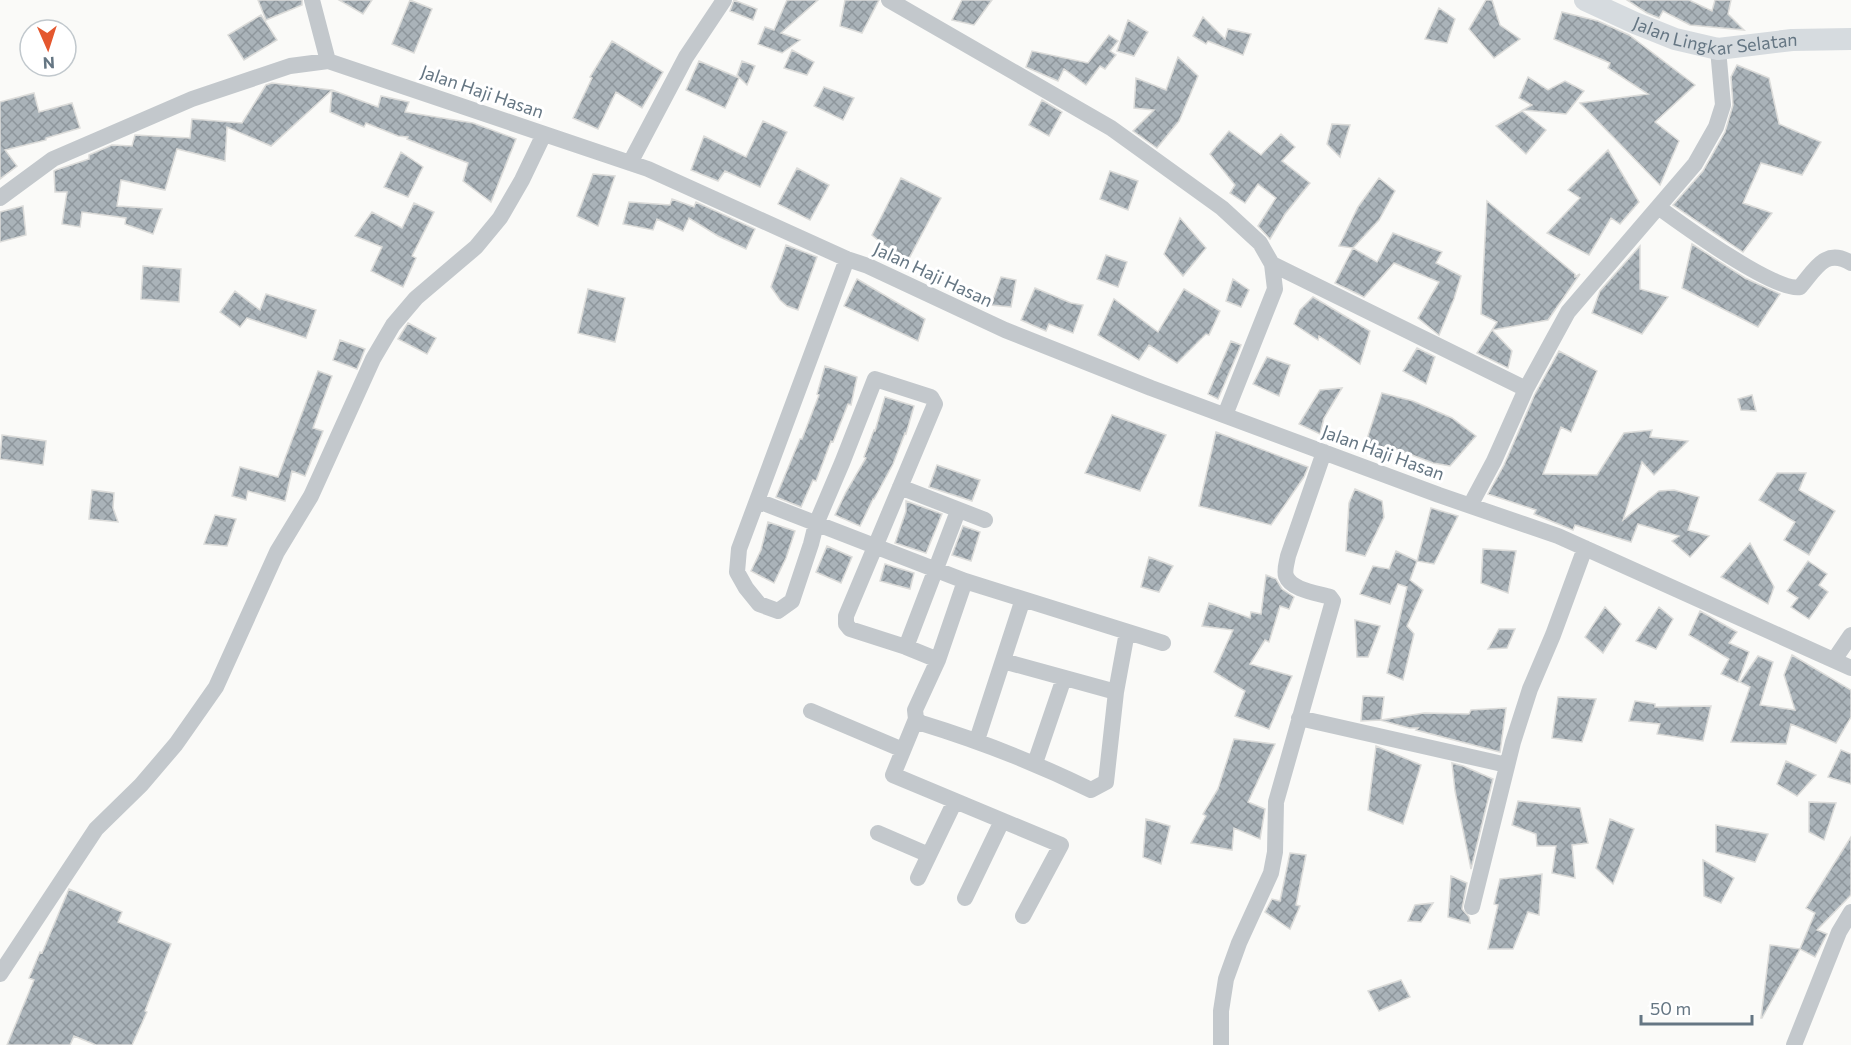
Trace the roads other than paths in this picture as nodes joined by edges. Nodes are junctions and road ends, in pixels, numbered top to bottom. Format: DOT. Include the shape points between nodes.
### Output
graph roads {
  1 [pos="312,0"];
  2 [pos="724,0"];
  3 [pos="889,0"];
  4 [pos="1585,0"];
  5 [pos="1851,39"];
  6 [pos="1718,49"];
  7 [pos="328,61"];
  8 [pos="544,134"];
  9 [pos="630,163"];
  10 [pos="0,198"];
  11 [pos="1658,207"];
  12 [pos="847,259"];
  13 [pos="1851,263"];
  14 [pos="1272,264"];
  15 [pos="1526,389"];
  16 [pos="1225,415"];
  17 [pos="1324,452"];
  18 [pos="900,487"];
  19 [pos="758,501"];
  20 [pos="1471,504"];
  21 [pos="958,511"];
  22 [pos="986,520"];
  23 [pos="816,524"];
  24 [pos="876,546"];
  25 [pos="1586,548"];
  26 [pos="935,571"];
  27 [pos="965,581"];
  28 [pos="1023,599"];
  29 [pos="1127,632"];
  30 [pos="1851,635"];
  31 [pos="1163,644"];
  32 [pos="906,647"];
  33 [pos="938,660"];
  34 [pos="1834,660"];
  35 [pos="1003,661"];
  36 [pos="1851,668"];
  37 [pos="1064,678"];
  38 [pos="1116,692"];
  39 [pos="811,711"];
  40 [pos="1299,718"];
  41 [pos="916,719"];
  42 [pos="977,740"];
  43 [pos="903,750"];
  44 [pos="1035,763"];
  45 [pos="1508,765"];
  46 [pos="955,801"];
  47 [pos="1002,820"];
  48 [pos="878,833"];
  49 [pos="929,855"];
  50 [pos="918,878"];
  51 [pos="965,898"];
  52 [pos="1472,907"];
  53 [pos="1851,912"];
  54 [pos="1023,916"];
  55 [pos="0,974"];
  56 [pos="1221,1045"];
  57 [pos="1794,1045"];
  1 -- 7 [label="street"];
  2 -- 9 [label="street" via="686,57"];
  3 -- 14 [label="street" via="1111,128 1222,208 1260,243"];
  4 -- 6 [label="street, Jalan Lingkar Selatan" via="1675,39"];
  5 -- 6 [label="street, Jalan Lingkar Selatan" via="1792,40"];
  6 -- 11 [label="street" via="1723,105 1716,127 1695,164"];
  7 -- 8 [label="street, Jalan Haji Hasan"];
  7 -- 10 [label="street, Jalan Haji Hasan" via="290,66 192,99 53,159"];
  8 -- 9 [label="street, Jalan Haji Hasan"];
  8 -- 55 [label="street" via="500,218 476,247 416,298 393,325 373,359 311,496 277,552 216,687 176,744 96,829"];
  9 -- 12 [label="street, Jalan Haji Hasan"];
  11 -- 13 [label="street" via="1698,236 1788,288 1800,287 1824,259 1833,257"];
  11 -- 15 [label="street" via="1568,312"];
  12 -- 16 [label="street, Jalan Haji Hasan" via="1005,330"];
  12 -- 19 [label="street"];
  14 -- 15 [label="street"];
  14 -- 16 [label="street" via="1275,289"];
  15 -- 20 [label="street"];
  16 -- 17 [label="street, Jalan Haji Hasan"];
  17 -- 20 [label="street, Jalan Haji Hasan"];
  17 -- 40 [label="street" via="1286,571 1289,581 1298,588 1330,597 1332,601"];
  18 -- 21 [label="street"];
  18 -- 23 [label="street" via="935,404 931,397 875,379"];
  18 -- 24 [label="street"];
  19 -- 23 [label="street"];
  19 -- 23 [label="street" via="739,549 737,572 759,604 778,611 792,601"];
  20 -- 25 [label="street, Jalan Haji Hasan"];
  21 -- 22 [label="street"];
  21 -- 26 [label="street"];
  23 -- 24 [label="street"];
  24 -- 26 [label="street"];
  24 -- 32 [label="street" via="846,624 850,629"];
  25 -- 34 [label="street, Jalan Haji Hasan"];
  25 -- 45 [label="street" via="1530,689"];
  26 -- 27 [label="street"];
  26 -- 32 [label="street"];
  27 -- 28 [label="street"];
  27 -- 33 [label="street"];
  28 -- 29 [label="street"];
  28 -- 35 [label="street"];
  29 -- 31 [label="street"];
  29 -- 38 [label="street"];
  30 -- 34 [label="street"];
  32 -- 33 [label="street"];
  33 -- 41 [label="street" via="915,710"];
  34 -- 36 [label="street, Jalan Haji Hasan"];
  35 -- 37 [label="street"];
  35 -- 42 [label="street"];
  37 -- 38 [label="street"];
  37 -- 44 [label="street"];
  38 -- 44 [label="street" via="1106,782 1091,790"];
  39 -- 43 [label="street"];
  40 -- 45 [label="street"];
  40 -- 56 [label="street" via="1276,802 1271,873 1226,979"];
  41 -- 42 [label="street"];
  41 -- 43 [label="street"];
  42 -- 44 [label="street"];
  43 -- 46 [label="street" via="893,775"];
  45 -- 52 [label="street"];
  46 -- 47 [label="street"];
  46 -- 49 [label="street"];
  47 -- 51 [label="street"];
  47 -- 54 [label="street" via="1061,845"];
  48 -- 49 [label="street"];
  49 -- 50 [label="street"];
  53 -- 57 [label="street" via="1839,932"];
}
